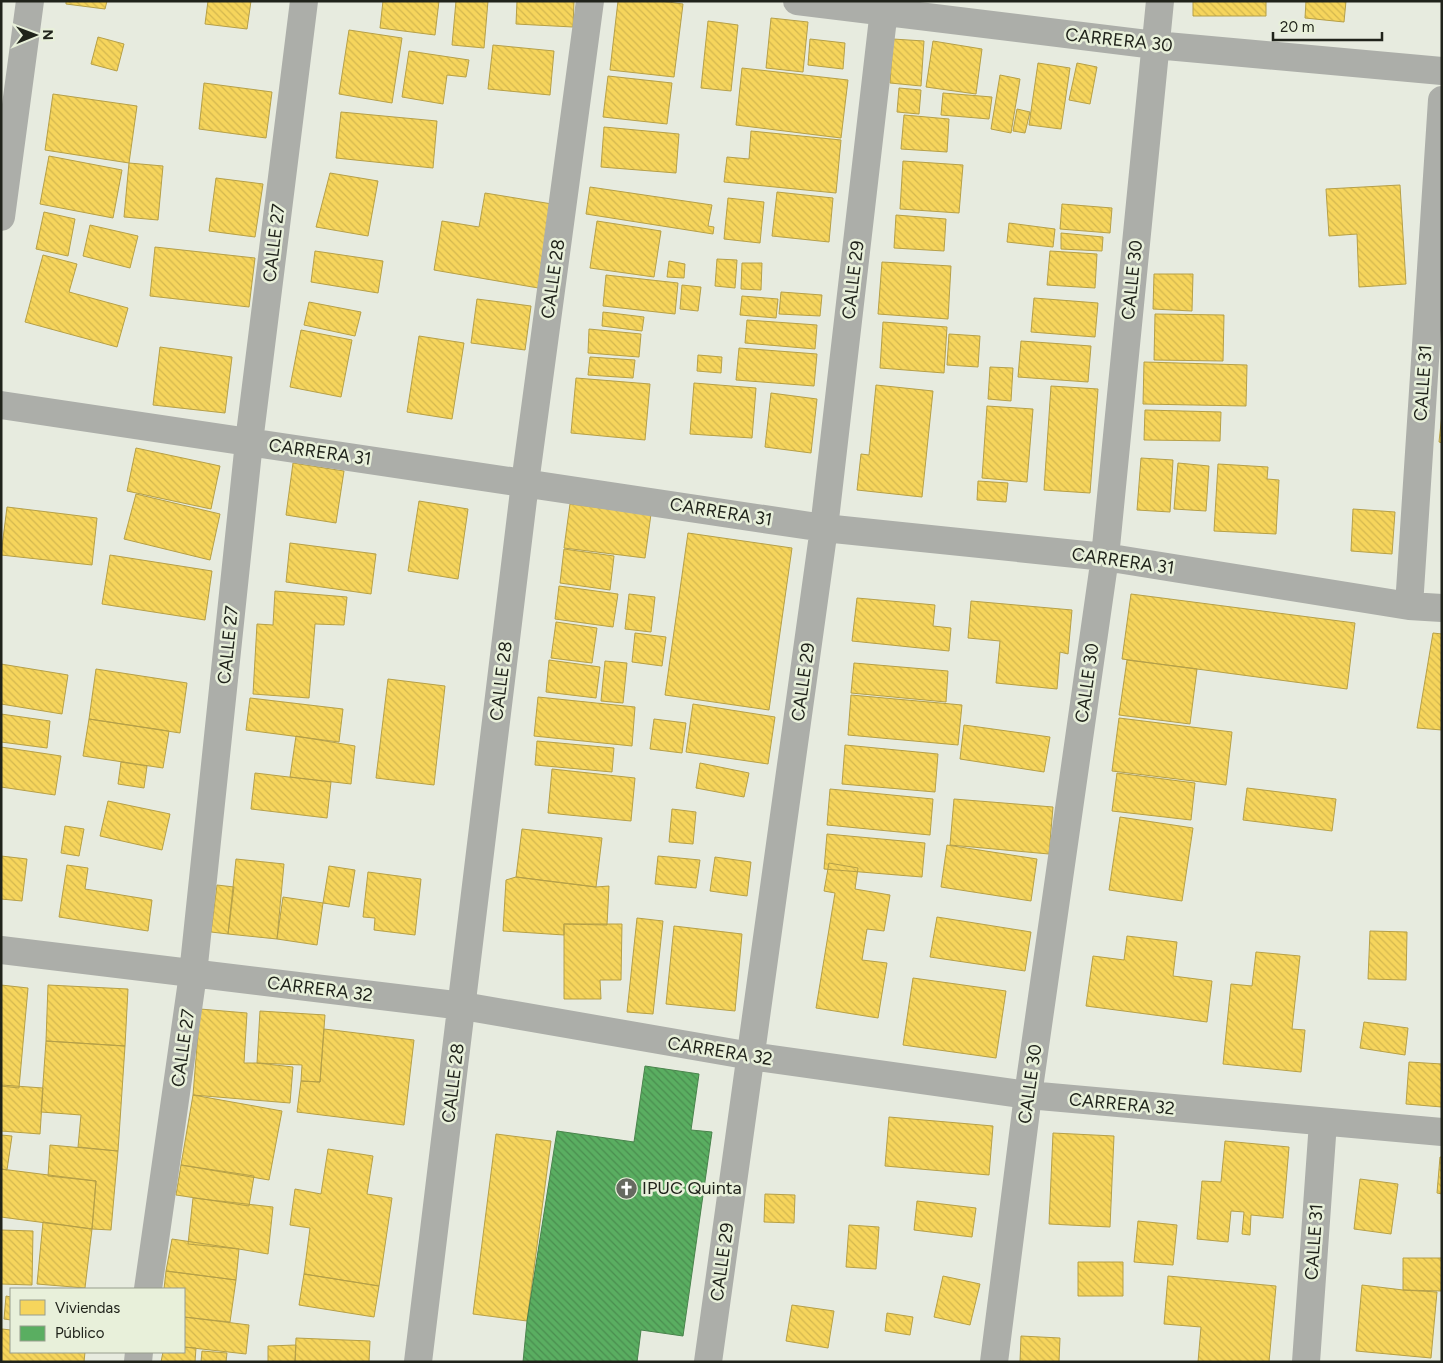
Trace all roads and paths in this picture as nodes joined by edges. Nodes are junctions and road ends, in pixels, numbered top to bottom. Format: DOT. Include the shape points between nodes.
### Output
graph roads {
  1 [pos="30,1"];
  2 [pos="304,1"];
  3 [pos="590,1"];
  4 [pos="797,1"];
  5 [pos="1160,1"];
  6 [pos="884,7"];
  7 [pos="1155,45"];
  8 [pos="1442,71"];
  9 [pos="1442,100"];
  10 [pos="1,218"];
  11 [pos="1,405"];
  12 [pos="249,442"];
  13 [pos="525,483"];
  14 [pos="824,528"];
  15 [pos="1104,557"];
  16 [pos="1409,606"];
  17 [pos="1442,608"];
  18 [pos="1,950"];
  19 [pos="194,974"];
  20 [pos="462,1006"];
  21 [pos="751,1056"];
  22 [pos="1028,1095"];
  23 [pos="1322,1122"];
  24 [pos="1442,1132"];
  25 [pos="148,1288"];
  26 [pos="418,1362"];
  27 [pos="708,1362"];
  28 [pos="994,1362"];
  29 [pos="1306,1362"];
  1 -- 10 [label="street"];
  2 -- 12 [label="street, CALLE 27"];
  3 -- 13 [label="street, CALLE 28"];
  4 -- 6 [label="street, CARRERA 30"];
  5 -- 7 [label="street, CALLE 30"];
  6 -- 7 [label="street, CARRERA 30"];
  6 -- 14 [label="street, CALLE 29"];
  7 -- 8 [label="street, CARRERA 30"];
  7 -- 15 [label="street, CALLE 30"];
  9 -- 16 [label="street, CALLE 31"];
  11 -- 12 [label="street, CARRERA 31"];
  12 -- 13 [label="street, CARRERA 31"];
  12 -- 19 [label="street, CALLE 27"];
  13 -- 14 [label="street, CARRERA 31"];
  13 -- 20 [label="street, CALLE 28"];
  14 -- 15 [label="street, CARRERA 31"];
  14 -- 21 [label="street, CALLE 29"];
  15 -- 16 [label="street, CARRERA 31"];
  15 -- 22 [label="street, CALLE 30"];
  16 -- 17 [label="street, CARRERA 31"];
  18 -- 19 [label="street, CARRERA 32"];
  19 -- 20 [label="street, CARRERA 32"];
  19 -- 25 [label="street, CALLE 27"];
  20 -- 21 [label="street, CARRERA 32"];
  20 -- 26 [label="street, CALLE 28"];
  21 -- 22 [label="street, CARRERA 32"];
  21 -- 27 [label="street, CALLE 29"];
  22 -- 23 [label="street, CARRERA 32"];
  22 -- 28 [label="street, CALLE 30"];
  23 -- 24 [label="street, CARRERA 32"];
  23 -- 29 [label="street, CALLE 31"];
}
